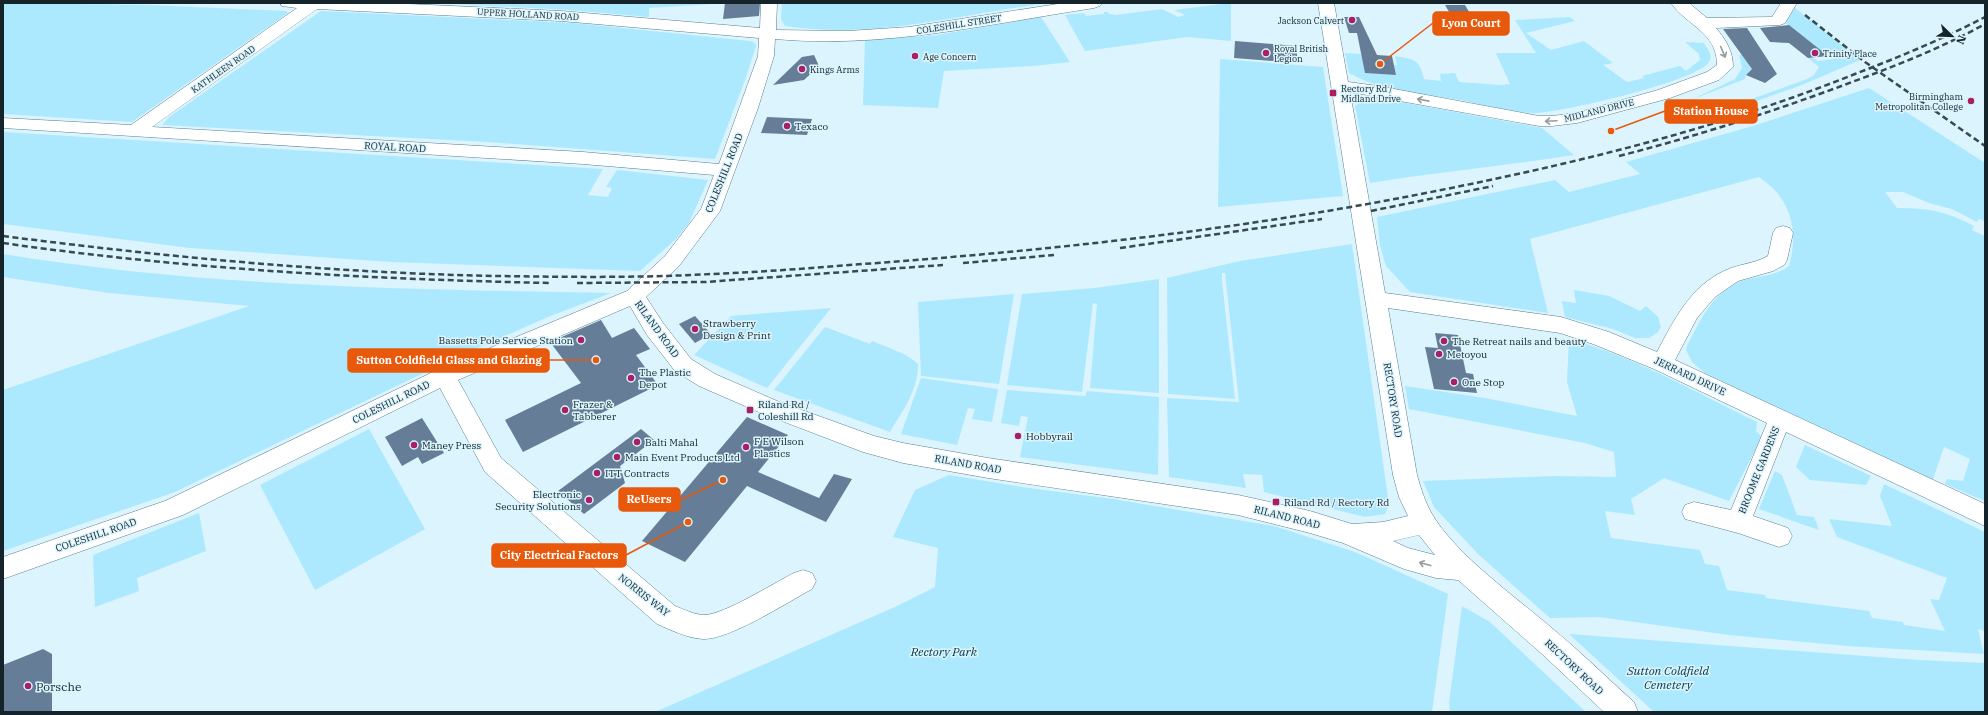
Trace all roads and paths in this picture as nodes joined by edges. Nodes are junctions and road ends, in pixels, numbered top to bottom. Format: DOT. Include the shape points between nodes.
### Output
graph roads {
  1 [pos="288,3"];
  2 [pos="769,3"];
  3 [pos="1094,3"];
  4 [pos="1326,3"];
  5 [pos="1679,3"];
  6 [pos="1789,3"];
  7 [pos="312,5"];
  8 [pos="1704,23"];
  9 [pos="768,35"];
  10 [pos="823,36"];
  11 [pos="766,56"];
  12 [pos="1339,86"];
  13 [pos="3,123"];
  14 [pos="133,132"];
  15 [pos="726,170"];
  16 [pos="1783,233"];
  17 [pos="634,296"];
  18 [pos="1376,298"];
  19 [pos="1662,363"];
  20 [pos="445,376"];
  21 [pos="1780,419"];
  22 [pos="1694,512"];
  23 [pos="1985,516"];
  24 [pos="1738,522"];
  25 [pos="1424,523"];
  26 [pos="1349,534"];
  27 [pos="1779,536"];
  28 [pos="3,568"];
  29 [pos="1464,569"];
  30 [pos="803,580"];
  31 [pos="1624,712"];
  1 -- 7 [label="street, UPPER HOLLAND ROAD"];
  2 -- 9 [label="street, COLESHILL ROAD"];
  3 -- 10 [label="street, COLESHILL STREET" via="909,32"];
  4 -- 12 [label="street, RECTORY ROAD"];
  5 -- 8 [label="street, MIDLAND DRIVE"];
  6 -- 8 [label="street" via="1779,20 1774,22"];
  7 -- 9 [label="street, UPPER HOLLAND ROAD" via="561,16"];
  7 -- 14 [label="street, KATHLEEN ROAD"];
  8 -- 12 [label="street, MIDLAND DRIVE, one-way" via="1725,52 1725,67 1713,76 1664,94 1577,118 1539,121"];
  9 -- 10 [label="street, COLESHILL STREET"];
  9 -- 11 [label="street, COLESHILL ROAD"];
  10 -- 11 [label="street, COLESHILL STREET" via="786,46"];
  11 -- 15 [label="street, COLESHILL ROAD"];
  12 -- 18 [label="street, RECTORY ROAD"];
  13 -- 14 [label="street, ROYAL ROAD"];
  14 -- 15 [label="street, ROYAL ROAD" via="583,158"];
  15 -- 17 [label="street, COLESHILL ROAD" via="710,211 693,235 672,261"];
  16 -- 19 [label="street" via="1777,260 1767,266 1732,275 1709,289 1686,320"];
  17 -- 20 [label="street, COLESHILL ROAD"];
  17 -- 26 [label="street, RILAND ROAD" via="683,365 707,380 752,400 871,445 988,468 1238,505"];
  18 -- 19 [label="street, JERRARD DRIVE" via="1561,325"];
  18 -- 25 [label="street, RECTORY ROAD" via="1405,475 1411,497"];
  19 -- 21 [label="street, JERRARD DRIVE"];
  20 -- 28 [label="street, COLESHILL ROAD" via="174,508"];
  20 -- 30 [label="street, NORRIS WAY" via="493,465 666,615 704,627 722,624"];
  21 -- 23 [label="street, JERRARD DRIVE"];
  21 -- 24 [label="street, BROOME GARDENS"];
  22 -- 24 [label="street, BROOME GARDENS"];
  24 -- 27 [label="street, BROOME GARDENS"];
  25 -- 26 [label="street, RILAND ROAD" via="1383,532"];
  25 -- 29 [label="street, RECTORY ROAD"];
  29 -- 26 [label="street, RILAND ROAD, one-way" via="1436,567 1404,558"];
  29 -- 31 [label="street, RECTORY ROAD"];
}
